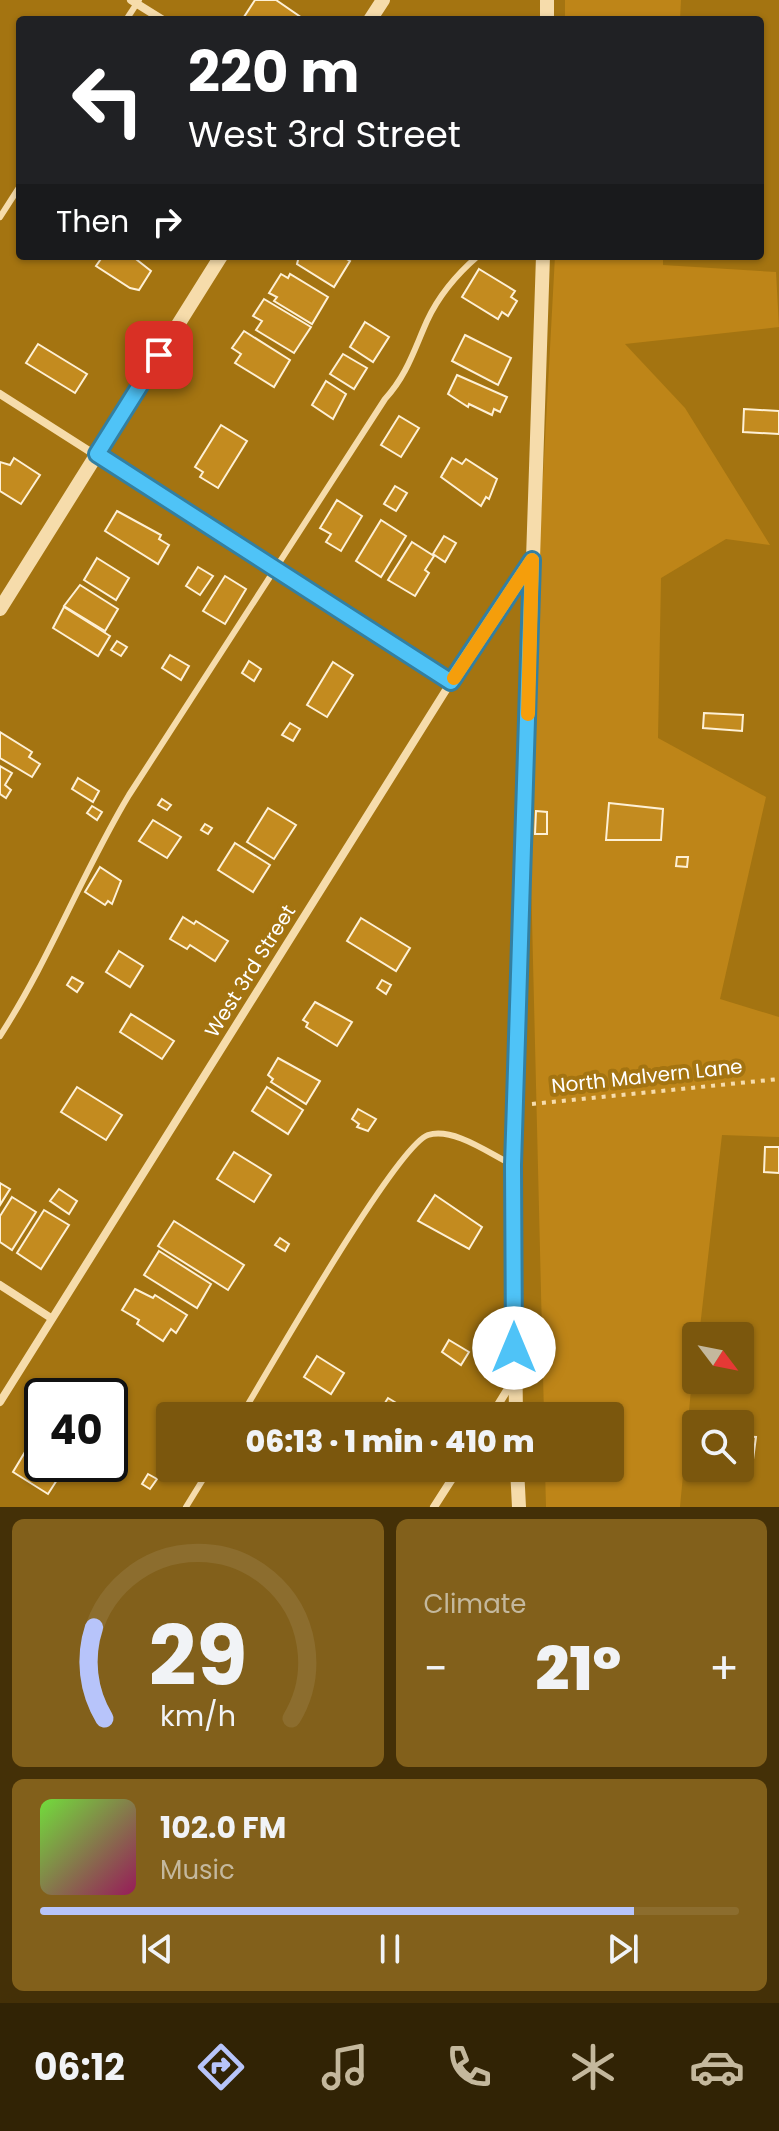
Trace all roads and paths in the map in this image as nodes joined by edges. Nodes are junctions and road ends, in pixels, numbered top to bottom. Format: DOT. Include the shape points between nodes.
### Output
graph roads {
  1 [pos="136,1"];
  2 [pos="157,16"];
  3 [pos="16,192"];
  4 [pos="0,217"];
  5 [pos="218,260"];
  6 [pos="474,260"];
  7 [pos="543,260"];
  8 [pos="0,394"];
  9 [pos="97,454"];
  10 [pos="532,560"];
  11 [pos="276,569"];
  12 [pos="0,609"];
  13 [pos="451,682"];
  14 [pos="0,1036"];
  15 [pos="779,1079"];
  16 [pos="517,1105"];
  17 [pos="513,1165"];
  18 [pos="0,1285"];
  19 [pos="51,1318"];
  20 [pos="515,1379"];
  21 [pos="0,1402"];
  22 [pos="250,1402"];
  23 [pos="500,1402"];
  24 [pos="516,1402"];
  25 [pos="201,1482"];
  26 [pos="450,1482"];
  27 [pos="518,1482"];
  28 [pos="186,1507"];
  29 [pos="434,1507"];
  30 [pos="519,1507"];
  1 -- 2 [label="street"];
  3 -- 4 [label="lane"];
  5 -- 9 [label="street"];
  6 -- 11 [label="lane" via="446,289 428,318 404,379 385,399"];
  7 -- 10 [label="street"];
  8 -- 9 [label="street"];
  9 -- 11 [label="street"];
  9 -- 12 [label="street"];
  10 -- 13 [label="street, West 3rd Street"];
  10 -- 16 [label="street"];
  11 -- 13 [label="street"];
  11 -- 14 [label="lane" via="92,857 52,948"];
  13 -- 19 [label="street, West 3rd Street"];
  15 -- 16 [label="path, North Malvern Lane"];
  16 -- 17 [label="street"];
  17 -- 20 [label="street"];
  17 -- 22 [label="lane" via="449,1134 430,1134 414,1142"];
  18 -- 19 [label="street"];
  19 -- 21 [label="street, West 3rd Street"];
  20 -- 23 [label="street"];
  20 -- 24 [label="street"];
  25 -- 28 [label="lane"];
  26 -- 29 [label="street"];
  27 -- 30 [label="street"];
}
